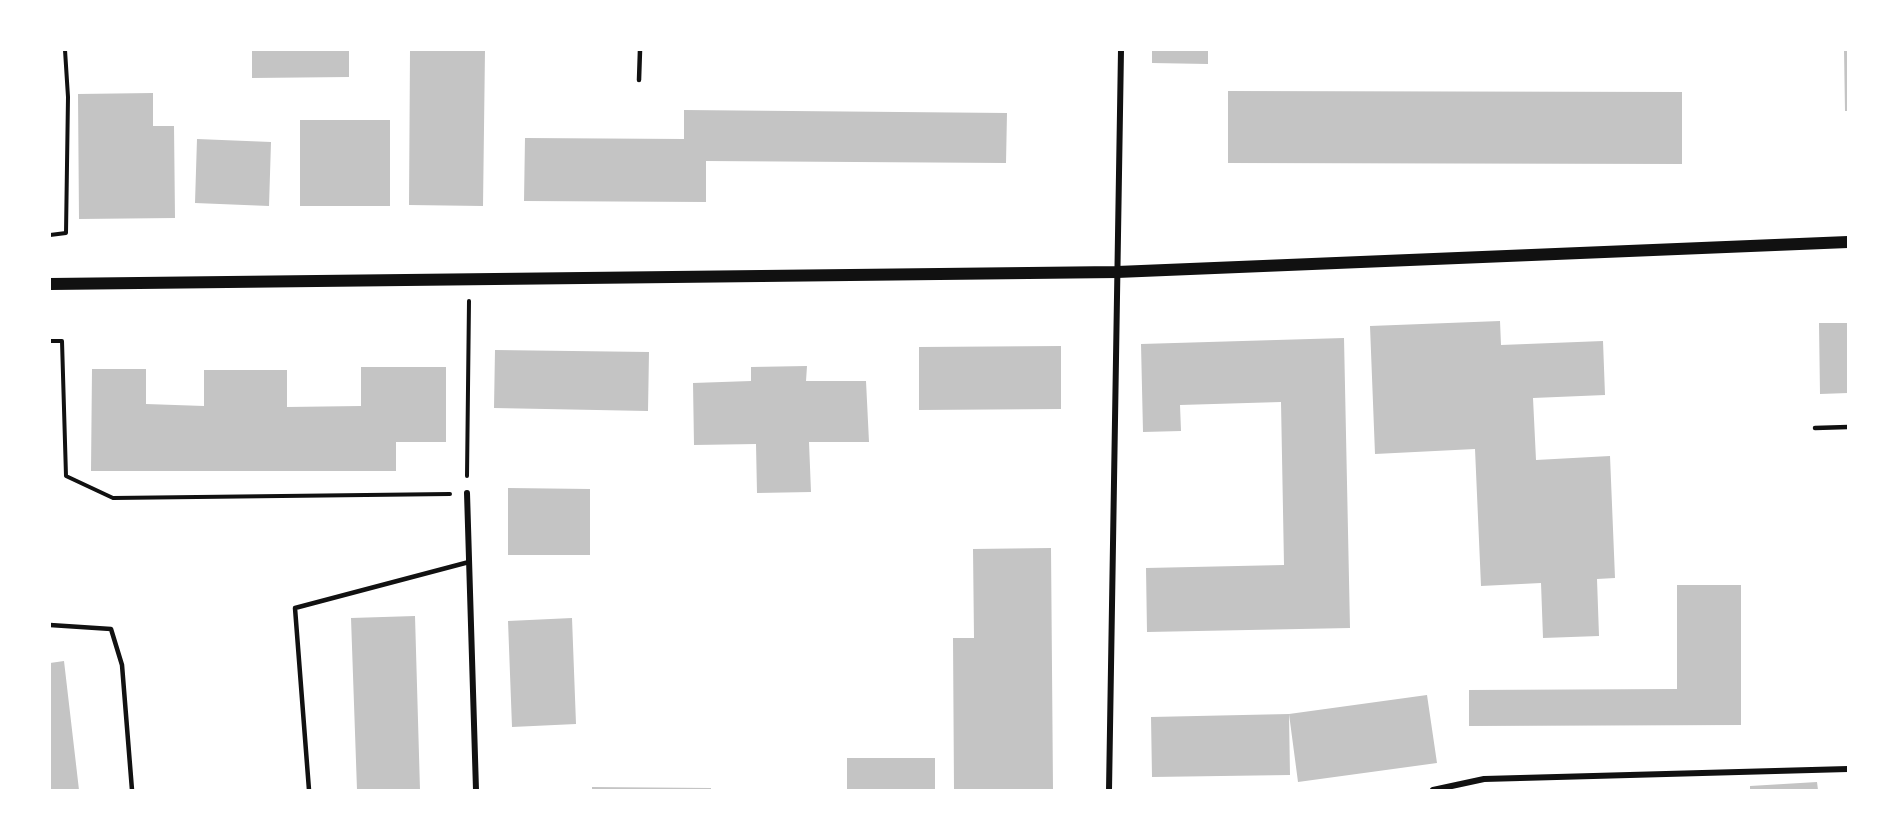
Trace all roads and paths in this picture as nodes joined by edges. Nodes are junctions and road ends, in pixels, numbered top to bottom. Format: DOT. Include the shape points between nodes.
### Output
graph roads {
  1 [pos="64,50"];
  2 [pos="640,50"];
  3 [pos="1121,50"];
  4 [pos="639,80"];
  5 [pos="50,235"];
  6 [pos="1848,242"];
  7 [pos="1117,272"];
  8 [pos="469,278"];
  9 [pos="50,284"];
  10 [pos="50,341"];
  11 [pos="1815,428"];
  12 [pos="1848,428"];
  13 [pos="467,494"];
  14 [pos="470,562"];
  15 [pos="50,625"];
  16 [pos="1848,769"];
  17 [pos="132,790"];
  18 [pos="309,790"];
  19 [pos="476,790"];
  20 [pos="1108,790"];
  21 [pos="1433,790"];
  1 -- 5 [label="path" via="68,96 66,233"];
  2 -- 4 [label="lane"];
  3 -- 7 [label="street"];
  6 -- 7 [label="main road"];
  7 -- 8 [label="main road"];
  7 -- 20 [label="street"];
  8 -- 9 [label="main road"];
  8 -- 13 [label="path"];
  10 -- 13 [label="path" via="62,341 66,476 113,498"];
  11 -- 12 [label="lane"];
  13 -- 14 [label="street"];
  14 -- 18 [label="lane" via="295,608"];
  14 -- 19 [label="street"];
  15 -- 17 [label="lane" via="111,629 122,665"];
  16 -- 21 [label="street" via="1484,779"];
}
